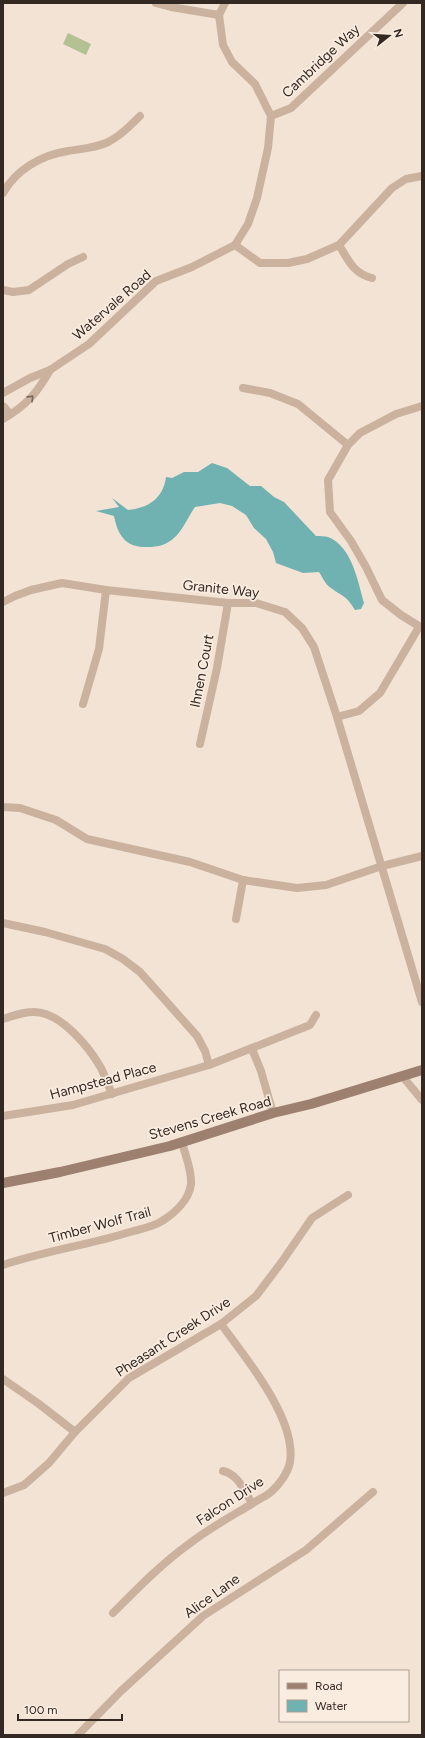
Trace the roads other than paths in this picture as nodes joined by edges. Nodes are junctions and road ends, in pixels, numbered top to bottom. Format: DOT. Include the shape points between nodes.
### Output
graph roads {
  1 [pos="156,3"];
  2 [pos="225,3"];
  3 [pos="403,3"];
  4 [pos="219,15"];
  5 [pos="140,116"];
  6 [pos="271,116"];
  7 [pos="422,176"];
  8 [pos="3,193"];
  9 [pos="235,245"];
  10 [pos="339,245"];
  11 [pos="83,257"];
  12 [pos="372,278"];
  13 [pos="3,290"];
  14 [pos="50,370"];
  15 [pos="243,388"];
  16 [pos="3,393"];
  17 [pos="3,406"];
  18 [pos="422,406"];
  19 [pos="7,417"];
  20 [pos="348,445"];
  21 [pos="106,590"];
  22 [pos="3,602"];
  23 [pos="228,603"];
  24 [pos="421,627"];
  25 [pos="83,704"];
  26 [pos="336,717"];
  27 [pos="200,744"];
  28 [pos="3,807"];
  29 [pos="422,856"];
  30 [pos="382,866"];
  31 [pos="243,880"];
  32 [pos="236,919"];
  33 [pos="3,923"];
  34 [pos="422,1002"];
  35 [pos="316,1015"];
  36 [pos="3,1019"];
  37 [pos="252,1049"];
  38 [pos="209,1065"];
  39 [pos="422,1070"];
  40 [pos="402,1077"];
  41 [pos="112,1094"];
  42 [pos="422,1100"];
  43 [pos="274,1113"];
  44 [pos="3,1116"];
  45 [pos="182,1142"];
  46 [pos="3,1183"];
  47 [pos="348,1195"];
  48 [pos="3,1265"];
  49 [pos="221,1324"];
  50 [pos="3,1379"];
  51 [pos="75,1432"];
  52 [pos="223,1471"];
  53 [pos="373,1492"];
  54 [pos="3,1493"];
  55 [pos="252,1503"];
  56 [pos="113,1613"];
  57 [pos="78,1735"];
  1 -- 4 [label="street"];
  2 -- 4 [label="street"];
  3 -- 6 [label="street, Cambridge Way" via="291,108"];
  4 -- 6 [label="street" via="223,45 232,62 255,84"];
  5 -- 8 [label="street" via="108,142 88,149 66,151 22,169"];
  6 -- 9 [label="street" via="268,148 257,198 248,224"];
  7 -- 10 [label="street" via="406,179 392,188"];
  9 -- 10 [label="street" via="260,263 288,263 307,259"];
  9 -- 14 [label="street, Watervale Road" via="192,267 156,281 89,344"];
  10 -- 12 [label="street" via="353,268 362,275"];
  11 -- 13 [label="street" via="29,290"];
  14 -- 16 [label="street, Watervale Road"];
  19 -- 14 [label="street, Watervale Road, one-way" via="38,391"];
  15 -- 20 [label="street" via="270,392 298,404"];
  17 -- 19 [label="street"];
  18 -- 20 [label="street" via="396,414 360,433"];
  20 -- 24 [label="street" via="328,480 330,512 366,567 382,600"];
  21 -- 22 [label="street, Granite Way" via="62,583 31,590"];
  21 -- 23 [label="street, Granite Way"];
  21 -- 25 [label="street" via="99,649"];
  23 -- 26 [label="street, Granite Way" via="256,603 285,612 302,628 314,647"];
  23 -- 27 [label="street, Ihnen Court"];
  24 -- 26 [label="street" via="380,693 359,711"];
  26 -- 30 [label="street, Granite Way"];
  28 -- 31 [label="street" via="20,808 56,820 87,839 190,862"];
  29 -- 30 [label="street"];
  30 -- 31 [label="street" via="326,885 297,888"];
  30 -- 34 [label="street, Granite Way"];
  31 -- 32 [label="street"];
  33 -- 38 [label="street" via="98,947 124,959 144,976 197,1036"];
  35 -- 37 [label="street, Hampstead Place" via="310,1025"];
  36 -- 41 [label="street" via="34,1012 50,1016 62,1024 83,1041 101,1068"];
  37 -- 38 [label="street, Hampstead Place"];
  37 -- 43 [label="street"];
  38 -- 41 [label="street, Hampstead Place"];
  39 -- 40 [label="street, Stevens Creek Road"];
  40 -- 42 [label="street"];
  40 -- 43 [label="street, Stevens Creek Road"];
  41 -- 44 [label="street, Hampstead Place" via="73,1105"];
  43 -- 45 [label="street, Stevens Creek Road"];
  45 -- 46 [label="street, Stevens Creek Road" via="60,1172"];
  45 -- 48 [label="street, Timber Wolf Trail" via="191,1184 180,1207 161,1222"];
  47 -- 49 [label="street, Pheasant Creek Drive" via="312,1218 256,1296"];
  49 -- 51 [label="street, Pheasant Creek Drive" via="129,1378"];
  49 -- 55 [label="street, Falcon Drive" via="263,1382 279,1412 290,1445 290,1462 284,1476 271,1492"];
  50 -- 51 [label="street"];
  51 -- 54 [label="street, Pheasant Creek Drive" via="49,1463 24,1485"];
  52 -- 55 [label="street" via="230,1473 238,1481"];
  53 -- 57 [label="street, Alice Lane" via="306,1550 202,1616"];
  55 -- 56 [label="street, Falcon Drive" via="189,1544 146,1580"];
}
